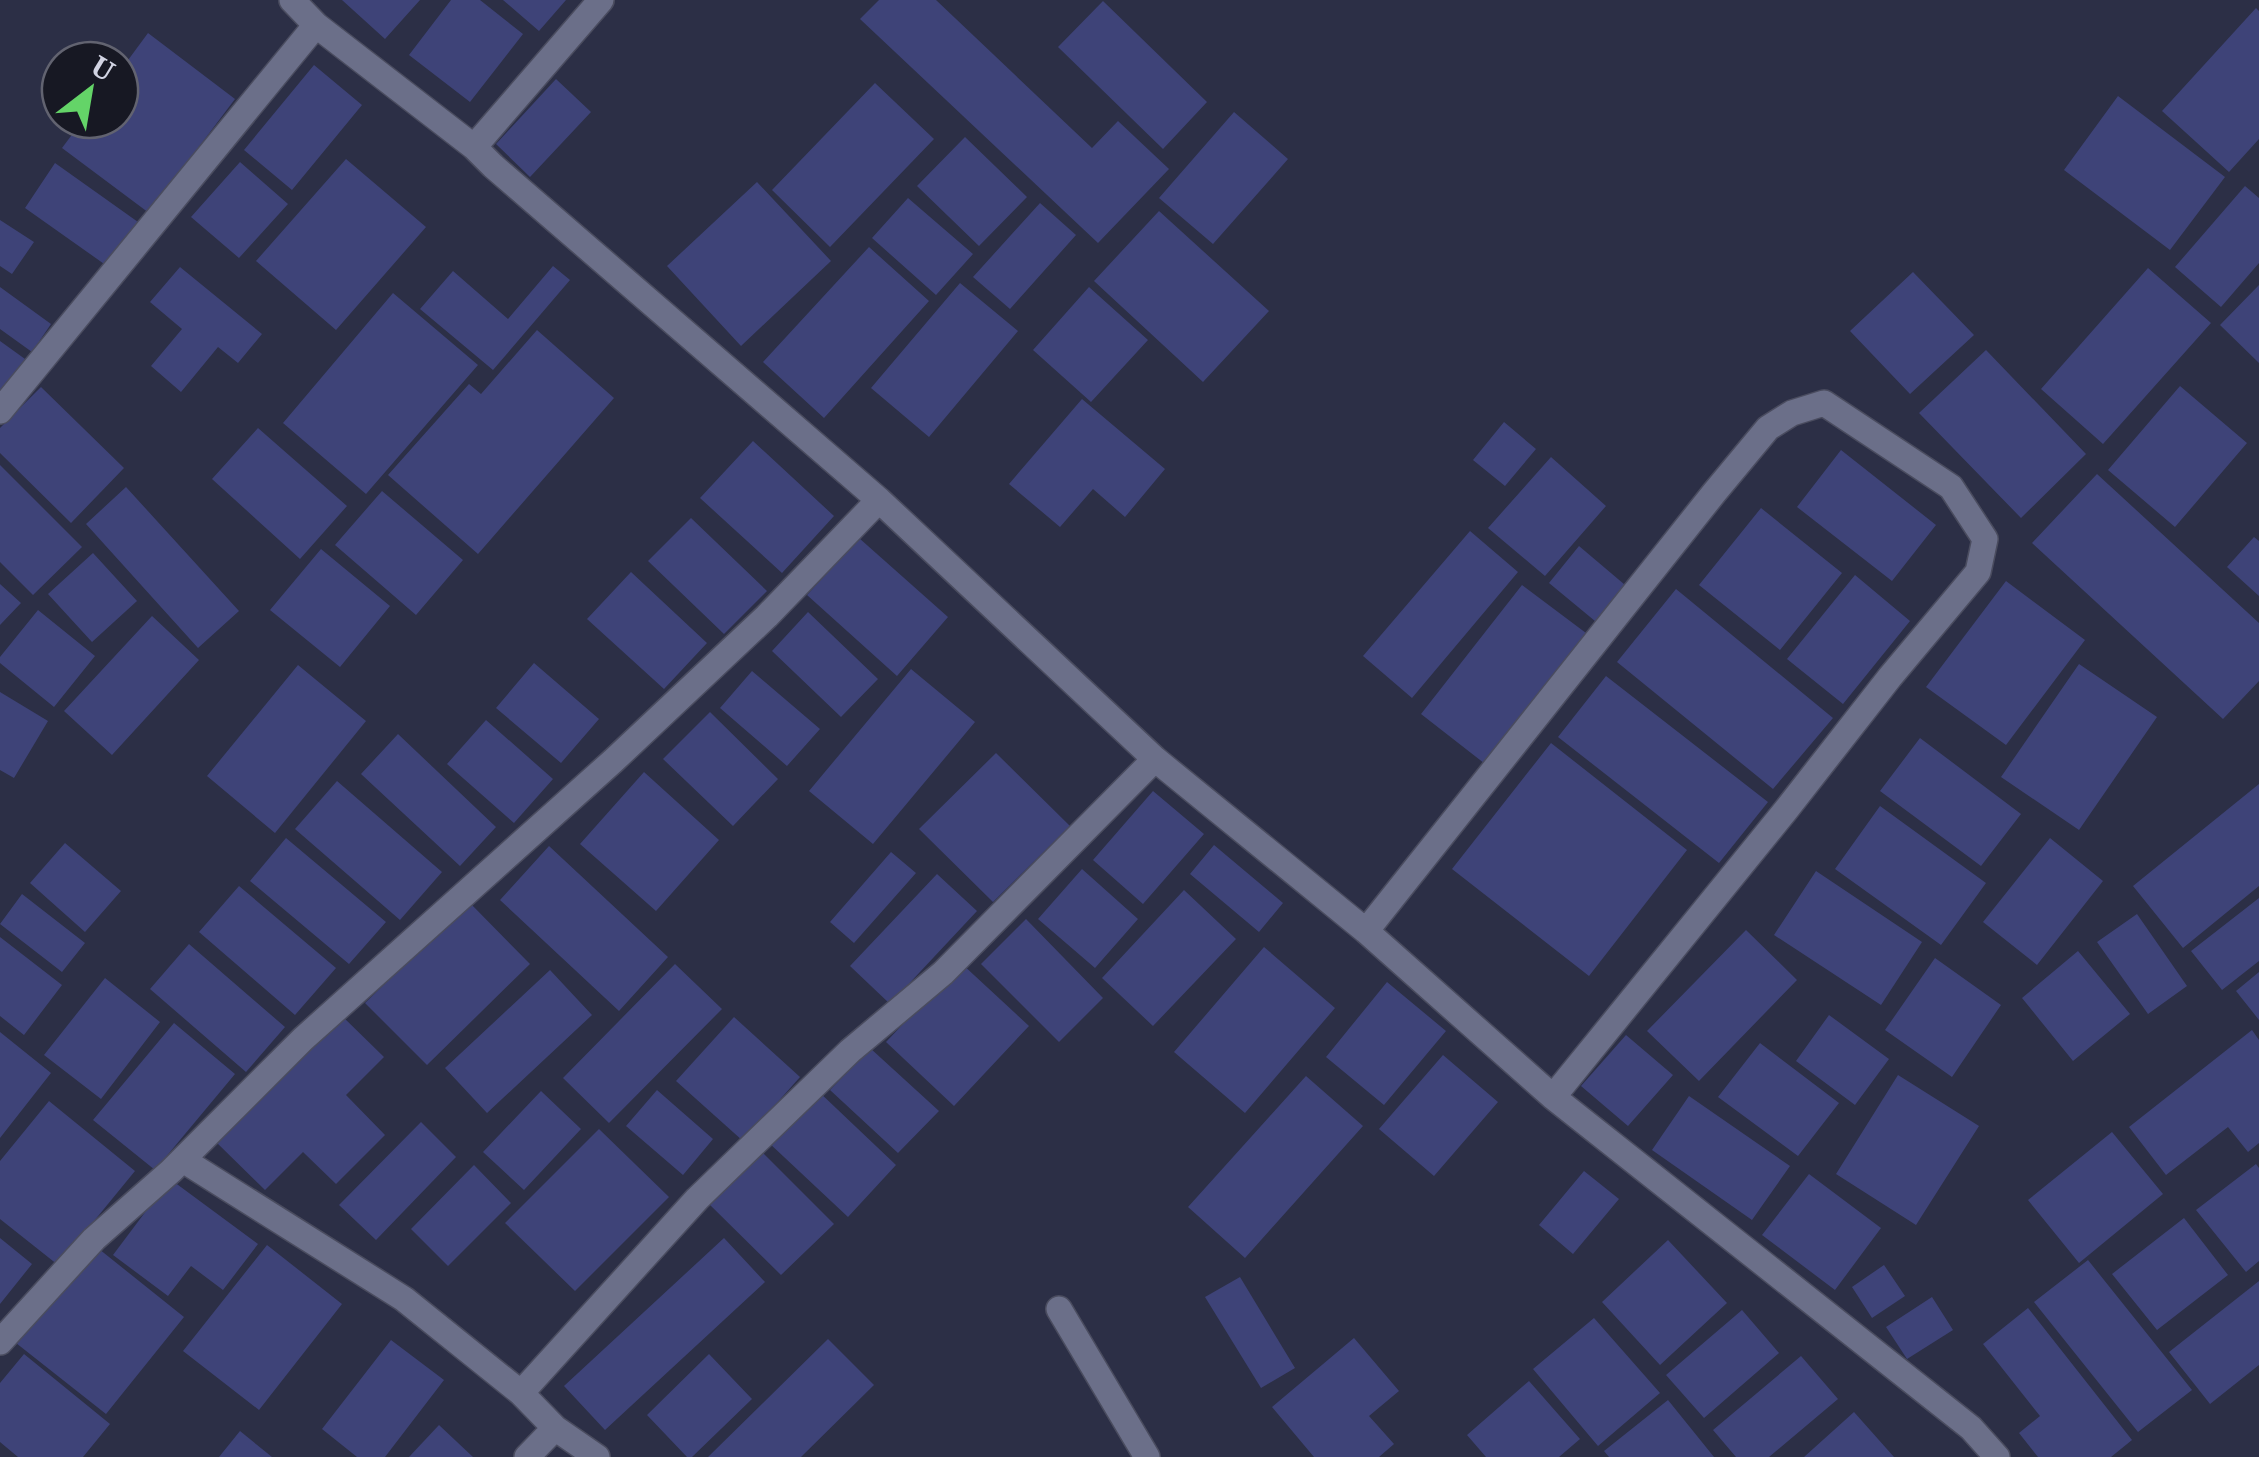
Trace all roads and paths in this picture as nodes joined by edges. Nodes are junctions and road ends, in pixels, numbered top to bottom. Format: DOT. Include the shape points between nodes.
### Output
graph roads {
  1 [pos="292,0"];
  2 [pos="601,0"];
  3 [pos="316,25"];
  4 [pos="474,147"];
  5 [pos="0,412"];
  6 [pos="879,500"];
  7 [pos="1155,759"];
  8 [pos="1366,932"];
  9 [pos="1553,1097"];
  10 [pos="182,1160"];
  11 [pos="1058,1309"];
  12 [pos="0,1342"];
  13 [pos="522,1393"];
  14 [pos="555,1428"];
  15 [pos="526,1457"];
  16 [pos="598,1457"];
  17 [pos="1147,1457"];
  18 [pos="1997,1457"];
  1 -- 3 [label="street"];
  2 -- 4 [label="street"];
  3 -- 4 [label="street"];
  3 -- 5 [label="street"];
  4 -- 6 [label="street"];
  6 -- 7 [label="street"];
  6 -- 10 [label="street" via="767,616 303,1038"];
  7 -- 8 [label="street"];
  7 -- 13 [label="street" via="944,973 850,1051 697,1199"];
  8 -- 9 [label="street"];
  8 -- 9 [label="street" via="1768,428 1824,403 1951,486 1985,539 1978,572"];
  9 -- 18 [label="street" via="1971,1428"];
  10 -- 12 [label="street" via="94,1239"];
  10 -- 13 [label="street" via="404,1299"];
  11 -- 17 [label="street"];
  13 -- 14 [label="street"];
  14 -- 15 [label="street"];
  14 -- 16 [label="street"];
}
